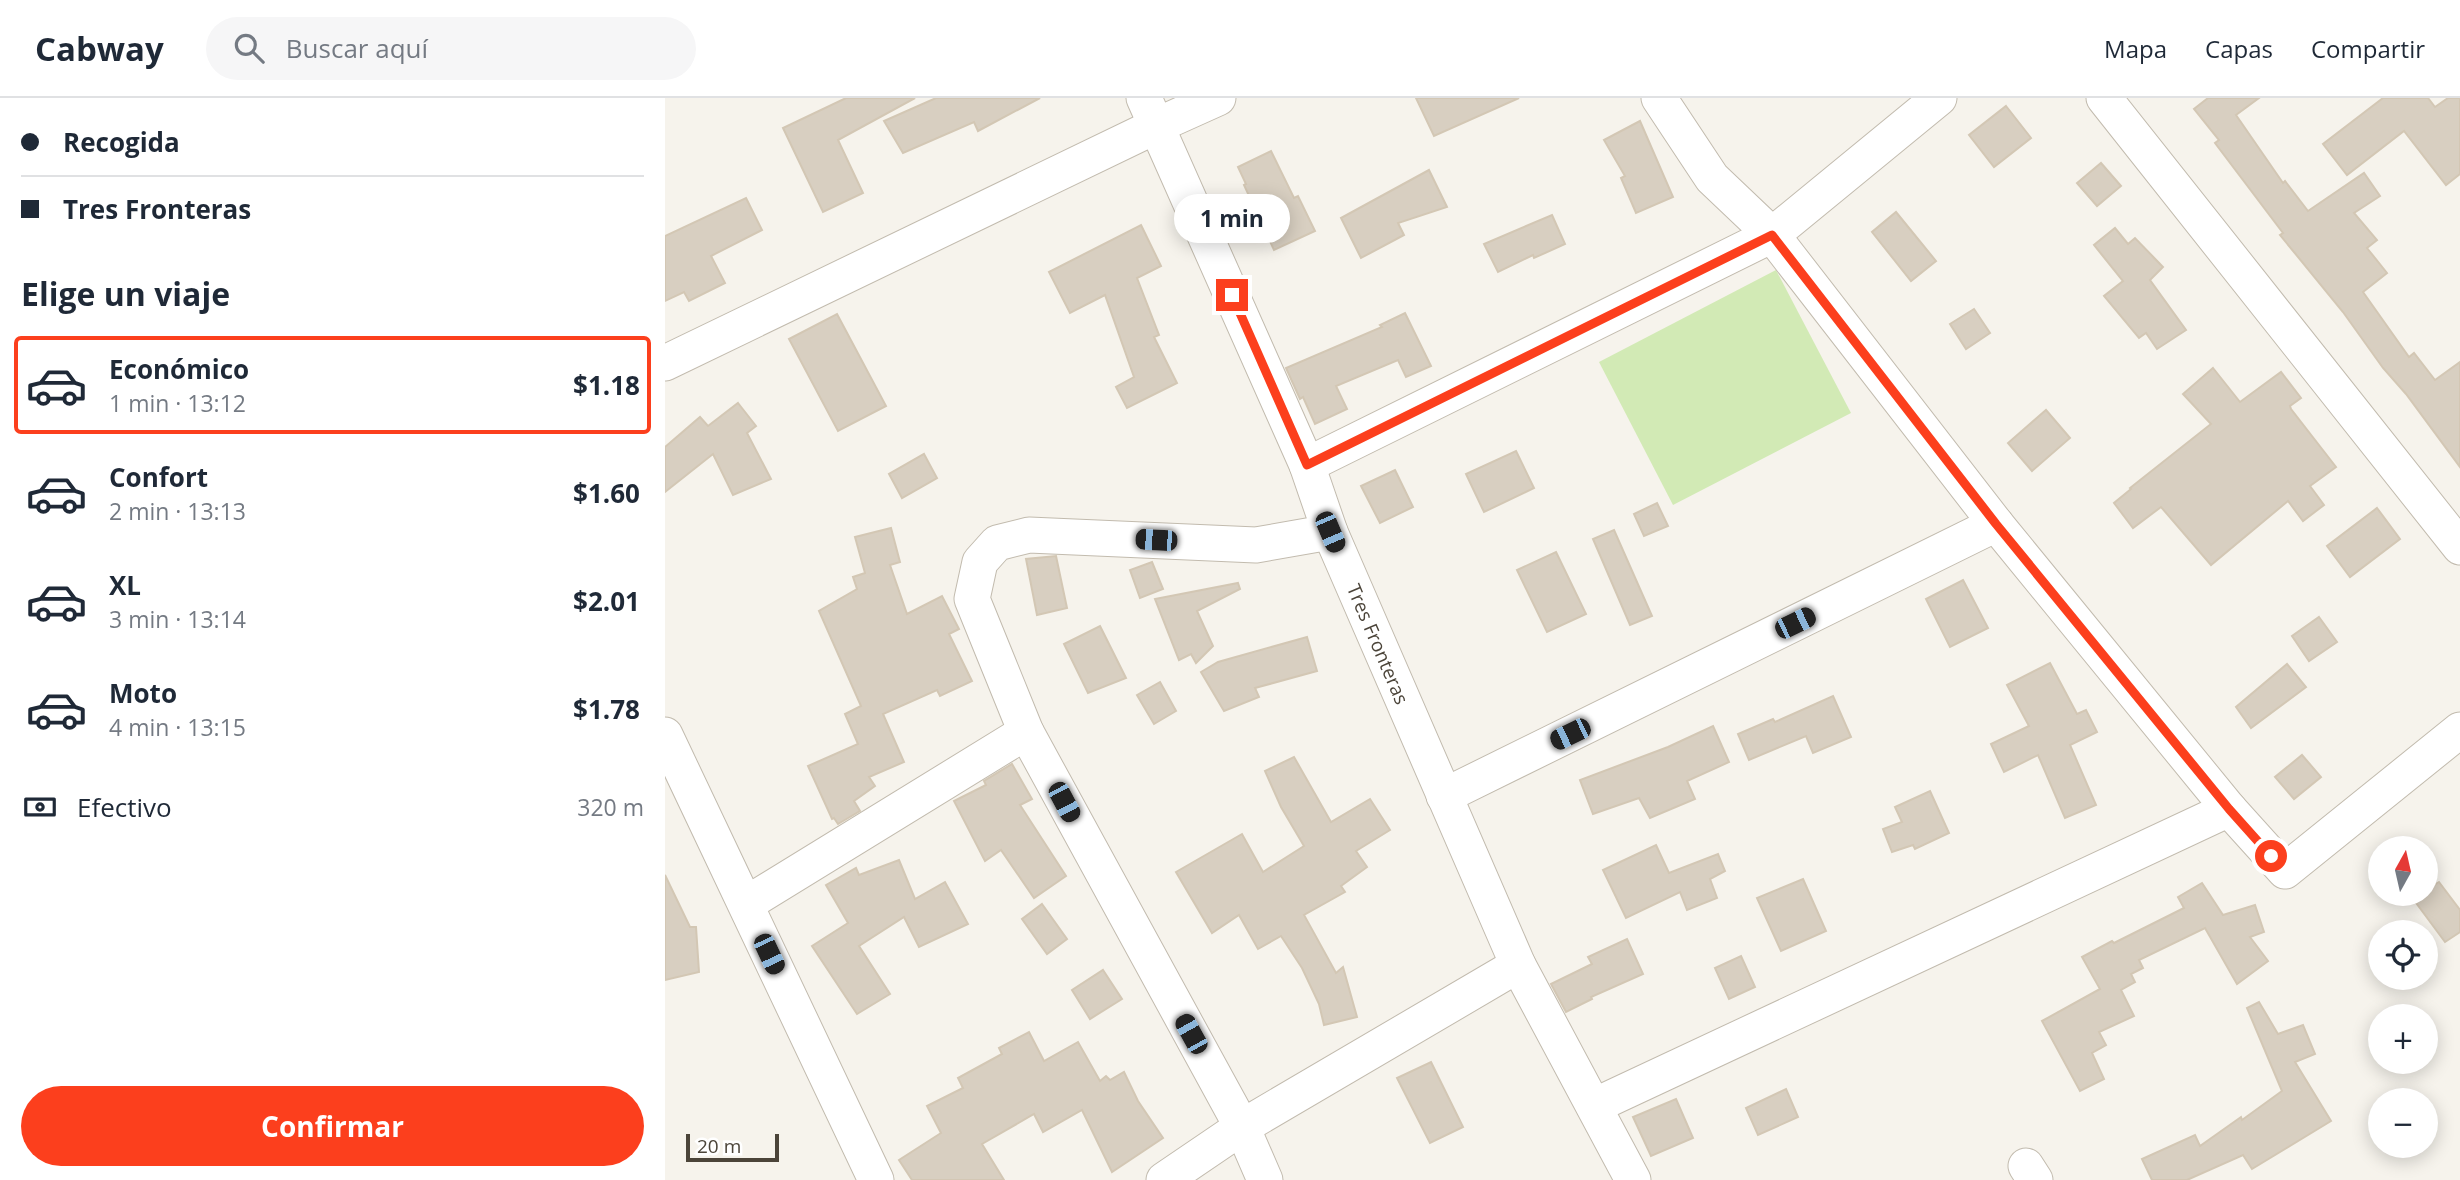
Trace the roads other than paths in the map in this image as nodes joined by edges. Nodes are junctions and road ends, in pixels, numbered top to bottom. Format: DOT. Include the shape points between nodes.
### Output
graph roads {
  1 [pos="1218,98"];
  2 [pos="1659,98"];
  3 [pos="1939,98"];
  4 [pos="2104,98"];
  5 [pos="1151,111"];
  6 [pos="1772,235"];
  7 [pos="665,363"];
  8 [pos="1307,465"];
  9 [pos="1996,524"];
  10 [pos="1330,532"];
  11 [pos="2460,547"];
  12 [pos="2460,730"];
  13 [pos="1026,732"];
  14 [pos="665,735"];
  15 [pos="1444,796"];
  16 [pos="2229,809"];
  17 [pos="746,904"];
  18 [pos="1518,965"];
  19 [pos="1594,1105"];
  20 [pos="1242,1127"];
  21 [pos="876,1180"];
  22 [pos="1164,1180"];
  23 [pos="1265,1180"];
  24 [pos="1633,1180"];
  1 -- 5 [label="street"];
  2 -- 6 [label="street" via="1712,178"];
  3 -- 6 [label="street"];
  4 -- 11 [label="street"];
  5 -- 7 [label="street"];
  5 -- 8 [label="street, Tres Fronteras"];
  6 -- 8 [label="street"];
  6 -- 9 [label="street"];
  8 -- 10 [label="street, Tres Fronteras"];
  9 -- 15 [label="street"];
  9 -- 16 [label="street"];
  10 -- 13 [label="street" via="1256,545 1029,535 997,543 979,562 972,599"];
  10 -- 15 [label="street, Tres Fronteras"];
  12 -- 16 [label="street" via="2285,871"];
  13 -- 17 [label="street"];
  13 -- 20 [label="street"];
  14 -- 17 [label="street"];
  15 -- 18 [label="street, Tres Fronteras"];
  16 -- 19 [label="street"];
  17 -- 21 [label="street"];
  18 -- 19 [label="street, Tres Fronteras"];
  18 -- 20 [label="street"];
  19 -- 24 [label="street, Tres Fronteras"];
  20 -- 22 [label="street"];
  20 -- 23 [label="street"];
}
